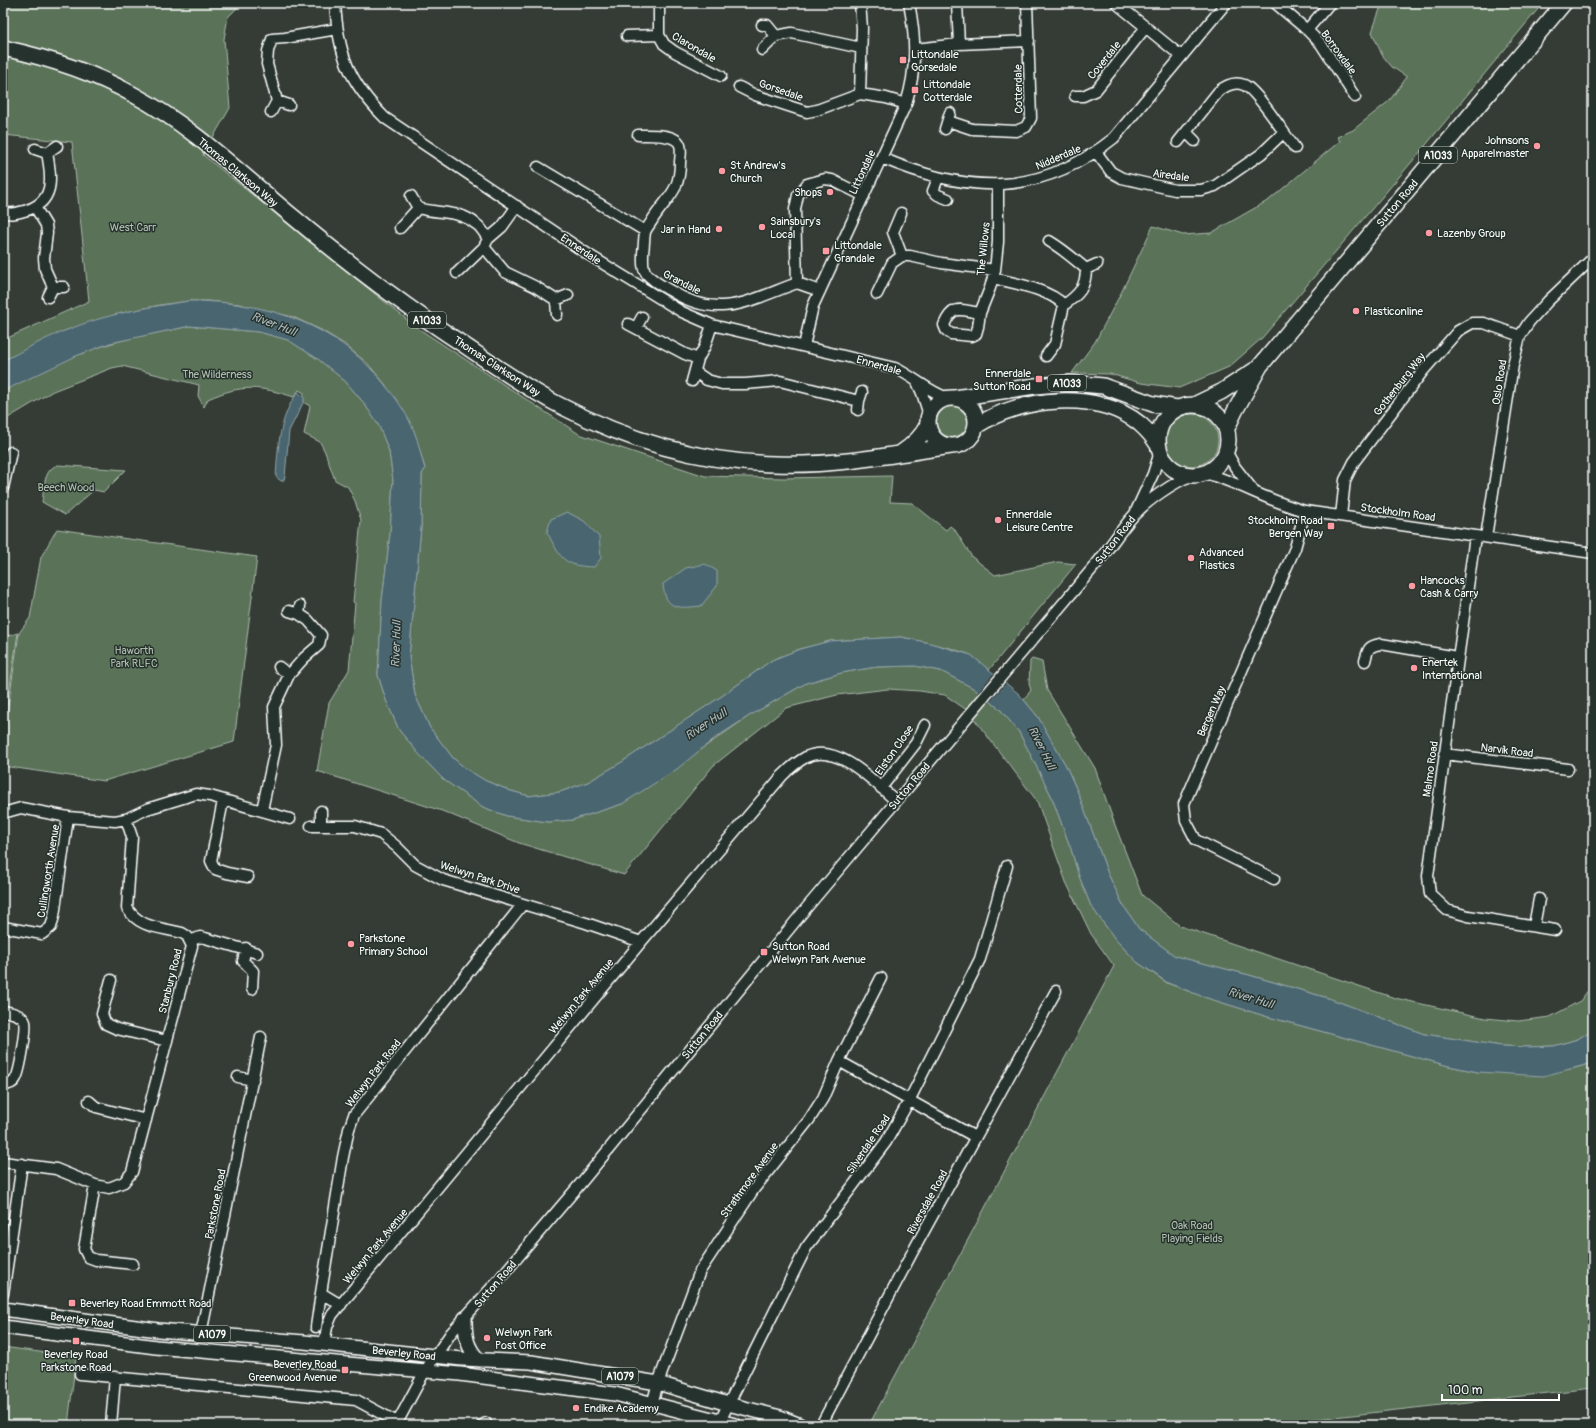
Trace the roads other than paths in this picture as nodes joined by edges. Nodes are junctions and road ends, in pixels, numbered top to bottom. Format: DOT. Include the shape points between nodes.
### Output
graph roads {
  1 [pos="335,3"];
  2 [pos="659,3"];
  3 [pos="860,3"];
  4 [pos="909,3"];
  5 [pos="957,3"];
  6 [pos="1028,3"];
  7 [pos="1116,3"];
  8 [pos="1226,3"];
  9 [pos="1275,3"];
  10 [pos="1330,3"];
  11 [pos="1564,3"];
  12 [pos="762,25"];
  13 [pos="1146,28"];
  14 [pos="337,29"];
  15 [pos="1307,30"];
  16 [pos="660,34"];
  17 [pos="627,36"];
  18 [pos="776,36"];
  19 [pos="1029,41"];
  20 [pos="959,44"];
  21 [pos="3,48"];
  22 [pos="861,48"];
  23 [pos="915,49"];
  24 [pos="762,50"];
  25 [pos="1181,56"];
  26 [pos="721,76"];
  27 [pos="739,87"];
  28 [pos="1355,90"];
  29 [pos="860,94"];
  30 [pos="1075,96"];
  31 [pos="277,101"];
  32 [pos="906,104"];
  33 [pos="289,105"];
  34 [pos="271,112"];
  35 [pos="948,121"];
  36 [pos="1186,132"];
  37 [pos="1284,133"];
  38 [pos="638,134"];
  39 [pos="1195,140"];
  40 [pos="1178,142"];
  41 [pos="57,146"];
  42 [pos="1295,148"];
  43 [pos="35,149"];
  44 [pos="1096,152"];
  45 [pos="47,153"];
  46 [pos="882,158"];
  47 [pos="538,167"];
  48 [pos="938,178"];
  49 [pos="998,185"];
  50 [pos="411,196"];
  51 [pos="864,196"];
  52 [pos="948,199"];
  53 [pos="517,206"];
  54 [pos="35,208"];
  55 [pos="418,208"];
  56 [pos="3,212"];
  57 [pos="902,213"];
  58 [pos="400,228"];
  59 [pos="646,231"];
  60 [pos="1049,241"];
  61 [pos="486,243"];
  62 [pos="902,256"];
  63 [pos="1593,258"];
  64 [pos="1097,264"];
  65 [pos="1086,269"];
  66 [pos="457,273"];
  67 [pos="994,274"];
  68 [pos="798,283"];
  69 [pos="53,287"];
  70 [pos="64,287"];
  71 [pos="820,291"];
  72 [pos="877,294"];
  73 [pos="568,295"];
  74 [pos="48,297"];
  75 [pos="556,300"];
  76 [pos="1064,305"];
  77 [pos="980,313"];
  78 [pos="557,315"];
  79 [pos="642,317"];
  80 [pos="712,325"];
  81 [pos="1520,336"];
  82 [pos="804,346"];
  83 [pos="1046,356"];
  84 [pos="698,359"];
  85 [pos="1260,366"];
  86 [pos="916,380"];
  87 [pos="952,398"];
  88 [pos="860,401"];
  89 [pos="1196,404"];
  90 [pos="1177,408"];
  91 [pos="929,420"];
  92 [pos="976,426"];
  93 [pos="1227,428"];
  94 [pos="951,446"];
  95 [pos="1159,449"];
  96 [pos="1226,451"];
  97 [pos="11,452"];
  98 [pos="900,454"];
  99 [pos="1199,474"];
  100 [pos="3,488"];
  101 [pos="1254,492"];
  102 [pos="1305,511"];
  103 [pos="1134,515"];
  104 [pos="1341,516"];
  105 [pos="1475,536"];
  106 [pos="1486,537"];
  107 [pos="1593,553"];
  108 [pos="296,611"];
  109 [pos="1457,657"];
  110 [pos="1365,661"];
  111 [pos="279,667"];
  112 [pos="289,676"];
  113 [pos="926,725"];
  114 [pos="1444,754"];
  115 [pos="1568,769"];
  116 [pos="881,788"];
  117 [pos="223,800"];
  118 [pos="896,802"];
  119 [pos="262,810"];
  120 [pos="321,811"];
  121 [pos="3,813"];
  122 [pos="68,817"];
  123 [pos="126,819"];
  124 [pos="290,819"];
  125 [pos="311,826"];
  126 [pos="321,826"];
  127 [pos="1007,866"];
  128 [pos="248,877"];
  129 [pos="1274,879"];
  130 [pos="1540,899"];
  131 [pos="522,904"];
  132 [pos="3,926"];
  133 [pos="1534,926"];
  134 [pos="1555,930"];
  135 [pos="190,941"];
  136 [pos="641,942"];
  137 [pos="246,948"];
  138 [pos="257,952"];
  139 [pos="881,978"];
  140 [pos="107,986"];
  141 [pos="252,989"];
  142 [pos="1056,991"];
  143 [pos="3,1011"];
  144 [pos="261,1037"];
  145 [pos="167,1041"];
  146 [pos="839,1061"];
  147 [pos="238,1077"];
  148 [pos="253,1080"];
  149 [pos="3,1085"];
  150 [pos="89,1100"];
  151 [pos="910,1101"];
  152 [pos="146,1120"];
  153 [pos="975,1138"];
  154 [pos="3,1162"];
  155 [pos="22,1164"];
  156 [pos="95,1185"];
  157 [pos="133,1264"];
  158 [pos="321,1293"];
  159 [pos="3,1294"];
  160 [pos="341,1305"];
  161 [pos="3,1309"];
  162 [pos="465,1318"];
  163 [pos="3,1327"];
  164 [pos="316,1327"];
  165 [pos="201,1334"];
  166 [pos="324,1344"];
  167 [pos="435,1356"];
  168 [pos="479,1360"];
  169 [pos="563,1367"];
  170 [pos="425,1371"];
  171 [pos="80,1374"];
  172 [pos="116,1377"];
  173 [pos="658,1383"];
  174 [pos="561,1387"];
  175 [pos="652,1404"];
  176 [pos="728,1404"];
  177 [pos="720,1421"];
  178 [pos="396,1424"];
  179 [pos="796,1424"];
  180 [pos="111,1425"];
  181 [pos="735,1425"];
  182 [pos="821,1425"];
  1 -- 14 [label="street, Ennerdale"];
  2 -- 16 [label="street, Clarondale"];
  3 -- 22 [label="street"];
  4 -- 23 [label="street, Littondale"];
  5 -- 20 [label="street"];
  6 -- 19 [label="street, Cotterdale"];
  7 -- 13 [label="street"];
  8 -- 25 [label="street, Nidderdale"];
  9 -- 15 [label="street, Borrowdale"];
  10 -- 15 [label="street, Borrowdale"];
  11 -- 85 [label="highway, Sutton Road / A1033"];
  12 -- 18 [label="street" via="767,25"];
  13 -- 25 [label="street"];
  13 -- 30 [label="street, Coverdale" via="1096,90 1083,96"];
  14 -- 31 [label="street" via="285,38 268,37 267,64"];
  14 -- 53 [label="street, Ennerdale" via="342,55 349,71 370,103 385,118"];
  15 -- 28 [label="street, Borrowdale" via="1321,44"];
  16 -- 17 [label="street, Clarondale"];
  16 -- 26 [label="street, Clarondale" via="664,44 675,52"];
  18 -- 22 [label="street" via="792,33"];
  18 -- 24 [label="street"];
  19 -- 20 [label="street"];
  19 -- 35 [label="street, Cotterdale" via="1031,118 1026,127 1016,132 972,130"];
  20 -- 23 [label="street"];
  21 -- 98 [label="highway, Thomas Clarkson Way / A1033" via="73,68 108,82 159,110 211,148 308,230 432,324 515,380 598,424 684,452 757,463 861,461"];
  22 -- 29 [label="street"];
  23 -- 32 [label="street, Littondale" via="913,83"];
  25 -- 44 [label="street, Nidderdale" via="1114,138"];
  27 -- 29 [label="street, Gorsedale" via="807,112"];
  29 -- 32 [label="street"];
  31 -- 33 [label="street"];
  31 -- 34 [label="street"];
  32 -- 46 [label="street, Littondale"];
  36 -- 37 [label="street" via="1218,92 1236,83 1250,89"];
  36 -- 39 [label="street"];
  36 -- 40 [label="street"];
  37 -- 42 [label="street"];
  37 -- 44 [label="street, Airedale" via="1261,154 1215,186 1201,190 1175,190 1122,178 1111,172"];
  38 -- 59 [label="street, Grandale" via="668,136 676,139 680,145 680,177 676,189"];
  41 -- 45 [label="street"];
  43 -- 45 [label="street"];
  44 -- 49 [label="street, Nidderdale" via="1075,165 1036,179"];
  45 -- 54 [label="street" via="50,188"];
  46 -- 48 [label="street, Nidderdale"];
  46 -- 51 [label="street, Littondale"];
  47 -- 59 [label="street"];
  48 -- 49 [label="street, Nidderdale" via="962,183"];
  48 -- 52 [label="street" via="933,191 938,196"];
  49 -- 67 [label="street, The Willows" via="998,242"];
  50 -- 55 [label="street"];
  51 -- 68 [label="street" via="832,180 824,179 807,184 798,195 795,209"];
  51 -- 71 [label="street, Littondale"];
  53 -- 61 [label="street"];
  53 -- 80 [label="street, Ennerdale" via="635,285 682,312"];
  54 -- 56 [label="street" via="16,213"];
  54 -- 69 [label="street" via="46,225 45,269"];
  55 -- 58 [label="street"];
  55 -- 61 [label="street" via="461,215 477,224"];
  57 -- 62 [label="street" via="893,232"];
  59 -- 68 [label="street, Grandale" via="642,263 645,272 657,282 694,303 737,305"];
  60 -- 65 [label="street" via="1063,249"];
  61 -- 66 [label="street"];
  61 -- 75 [label="street" via="505,272"];
  62 -- 67 [label="street"];
  62 -- 72 [label="street" via="892,263"];
  63 -- 81 [label="street, Oslo Road" via="1548,301"];
  64 -- 65 [label="street"];
  65 -- 76 [label="street" via="1086,280 1077,296"];
  67 -- 76 [label="street" via="1043,292"];
  67 -- 77 [label="street, The Willows"];
  68 -- 71 [label="street"];
  69 -- 70 [label="street"];
  69 -- 74 [label="street"];
  71 -- 82 [label="street, Littondale" via="813,306"];
  73 -- 75 [label="street"];
  75 -- 78 [label="street"];
  76 -- 83 [label="street" via="1055,344"];
  79 -- 84 [label="street" via="632,326"];
  80 -- 82 [label="street, Ennerdale"];
  80 -- 84 [label="street"];
  81 -- 104 [label="street, Gothenburg Way" via="1484,323 1472,323 1458,331 1423,371 1354,462 1345,480"];
  81 -- 106 [label="street, Oslo Road" via="1513,365"];
  82 -- 86 [label="street, Ennerdale" via="895,368"];
  84 -- 88 [label="street" via="694,376 722,384 780,381"];
  85 -- 89 [label="highway, A1033" via="1221,392"];
  85 -- 93 [label="highway, A1033"];
  86 -- 87 [label="street, Ennerdale" via="935,393"];
  86 -- 91 [label="street"];
  87 -- 90 [label="highway, A1033" via="1035,386 1086,383 1103,386 1153,404"];
  87 -- 91 [label="highway" via="936,404"];
  87 -- 92 [label="highway" via="963,400 969,405 974,411"];
  89 -- 90 [label="highway"];
  89 -- 93 [label="highway" via="1215,412"];
  90 -- 95 [label="highway" via="1168,414 1162,423 1158,434"];
  91 -- 94 [label="highway" via="934,437"];
  91 -- 98 [label="highway, A1033" via="924,434 914,445"];
  92 -- 94 [label="highway" via="968,440"];
  92 -- 95 [label="highway, A1033" via="1004,411 1058,401 1078,401 1100,405 1126,415 1140,424"];
  93 -- 96 [label="highway"];
  94 -- 98 [label="highway, A1033"];
  95 -- 99 [label="highway" via="1165,462 1173,469 1183,474"];
  95 -- 103 [label="street" via="1153,474"];
  96 -- 99 [label="highway" via="1218,464"];
  96 -- 101 [label="street"];
  97 -- 100 [label="street"];
  99 -- 101 [label="street, Stockholm Road"];
  99 -- 103 [label="street, Sutton Road" via="1181,480"];
  101 -- 102 [label="street, Stockholm Road" via="1275,502"];
  102 -- 104 [label="street, Stockholm Road"];
  102 -- 129 [label="street, Bergen Way" via="1295,548 1184,804 1186,821 1196,840"];
  103 -- 118 [label="street, Sutton Road" via="1098,562"];
  104 -- 105 [label="street, Stockholm Road"];
  105 -- 106 [label="street, Stockholm Road"];
  105 -- 109 [label="street, Malmo Road"];
  106 -- 107 [label="street, Stockholm Road"];
  108 -- 112 [label="street" via="321,635 319,644"];
  109 -- 110 [label="street" via="1381,644 1373,645 1368,650"];
  109 -- 114 [label="street, Malmo Road"];
  111 -- 112 [label="street"];
  112 -- 119 [label="street" via="274,707 276,746 266,776"];
  113 -- 116 [label="street, Elston Close" via="916,743"];
  114 -- 115 [label="street, Narvik Road"];
  114 -- 133 [label="street, Malmo Road" via="1428,876 1430,894 1447,910 1468,916"];
  116 -- 118 [label="street, Welwyn Park Avenue"];
  116 -- 136 [label="street, Welwyn Park Avenue" via="848,761 832,754 808,756 795,764"];
  117 -- 119 [label="street"];
  117 -- 123 [label="street" via="196,794 147,809"];
  117 -- 128 [label="street" via="211,862 215,869"];
  118 -- 162 [label="street, Sutton Road" via="585,1178"];
  119 -- 124 [label="street"];
  120 -- 126 [label="street"];
  121 -- 122 [label="street" via="21,808"];
  122 -- 123 [label="street" via="115,821"];
  122 -- 132 [label="street, Cullingworth Avenue" via="51,927 42,934"];
  123 -- 135 [label="street, Stanbury Road" via="132,837 127,908 132,916 146,925 182,933"];
  125 -- 126 [label="street, Welwyn Park Drive"];
  126 -- 131 [label="street, Welwyn Park Drive" via="355,826 381,834 415,866 443,880"];
  127 -- 151 [label="street, Silverdale Road" via="980,959"];
  130 -- 133 [label="street"];
  131 -- 136 [label="street, Welwyn Park Drive"];
  131 -- 158 [label="street, Welwyn Park Road" via="354,1115 343,1157"];
  133 -- 134 [label="street, Malmo Road"];
  135 -- 137 [label="street" via="200,937"];
  135 -- 145 [label="street, Stanbury Road" via="190,955"];
  136 -- 160 [label="street, Welwyn Park Avenue"];
  137 -- 138 [label="street"];
  137 -- 141 [label="street" via="243,962 253,971"];
  139 -- 146 [label="street, Strathmore Avenue"];
  140 -- 145 [label="street" via="102,1014 106,1024"];
  142 -- 153 [label="street, Riversdale Road"];
  143 -- 149 [label="street" via="19,1015 24,1021 25,1028 16,1079"];
  144 -- 148 [label="street, Parkstone Road"];
  145 -- 152 [label="street, Stanbury Road"];
  146 -- 151 [label="street"];
  146 -- 173 [label="street, Strathmore Avenue" via="823,1098 809,1120 754,1189 700,1271"];
  147 -- 148 [label="street"];
  148 -- 165 [label="street, Parkstone Road"];
  150 -- 152 [label="street" via="96,1107"];
  151 -- 153 [label="street"];
  151 -- 176 [label="street, Silverdale Road" via="886,1142 806,1248"];
  152 -- 156 [label="street, Stanbury Road" via="132,1172 124,1182 109,1188"];
  153 -- 182 [label="street, Riversdale Road"];
  154 -- 155 [label="street, Stanbury Road"];
  155 -- 156 [label="street, Stanbury Road" via="56,1169"];
  155 -- 159 [label="street"];
  156 -- 157 [label="street" via="84,1249 88,1257 96,1260"];
  158 -- 160 [label="street"];
  158 -- 164 [label="street, Welwyn Park Road"];
  160 -- 166 [label="street, Welwyn Park Avenue" via="332,1315"];
  161 -- 165 [label="main road, Beverley Road / A1079"];
  162 -- 167 [label="street, Sutton Road"];
  162 -- 168 [label="main road" via="467,1344"];
  163 -- 170 [label="main road, Beverley Road / A1079" via="156,1347"];
  165 -- 166 [label="main road, Beverley Road / A1079"];
  166 -- 167 [label="main road, Beverley Road / A1079"];
  167 -- 168 [label="main road, Beverley Road / A1079"];
  167 -- 170 [label="street, Sutton Road"];
  168 -- 169 [label="main road, Beverley Road / A1079" via="530,1362"];
  169 -- 173 [label="main road, Beverley Road / A1079"];
  169 -- 174 [label="main road"];
  170 -- 174 [label="main road, Beverley Road / A1079"];
  170 -- 178 [label="street, Sutton Road"];
  171 -- 172 [label="street"];
  172 -- 178 [label="street" via="356,1400"];
  172 -- 180 [label="street"];
  173 -- 175 [label="street, Strathmore Avenue"];
  173 -- 176 [label="main road, Beverley Road / A1079"];
  174 -- 175 [label="main road, Beverley Road / A1079" via="615,1394"];
  175 -- 177 [label="main road, Beverley Road / A1079"];
  176 -- 177 [label="street, Silverdale Road"];
  176 -- 179 [label="main road, Beverley Road / A1079" via="780,1417"];
  177 -- 181 [label="main road, Beverley Road / A1079"];
}
